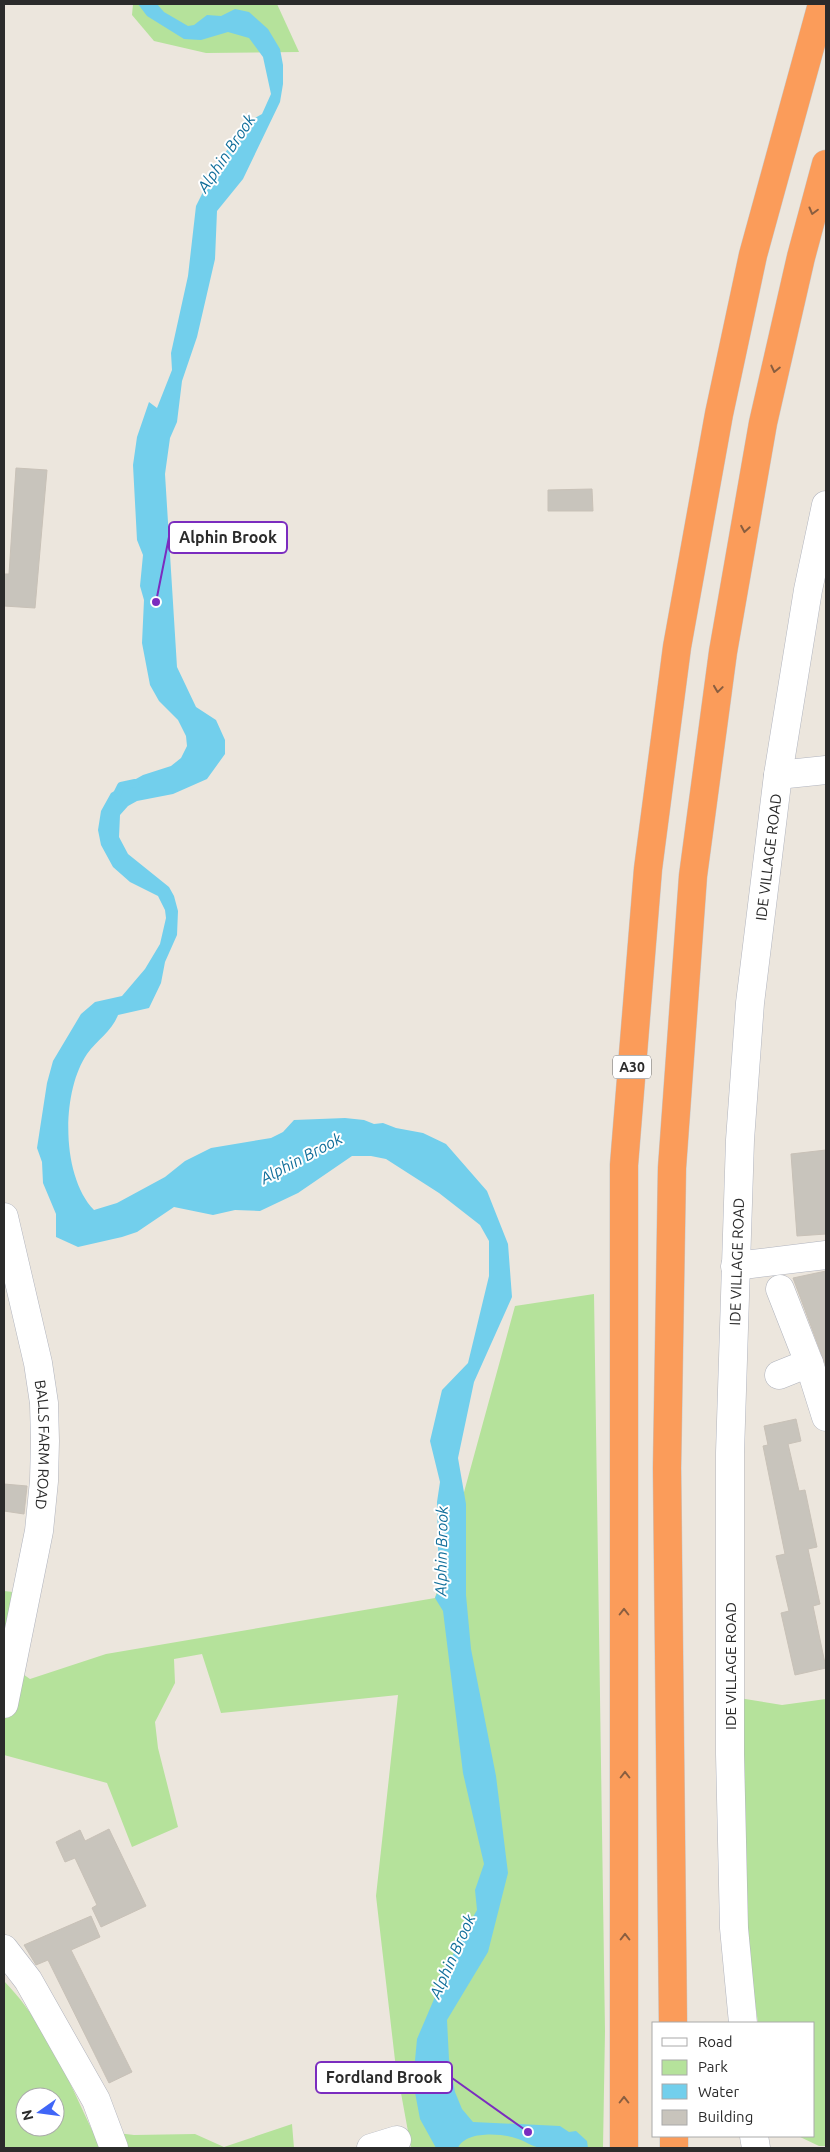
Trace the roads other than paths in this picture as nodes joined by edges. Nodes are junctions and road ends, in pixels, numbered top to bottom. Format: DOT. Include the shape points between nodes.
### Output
graph roads {
  1 [pos="822,4"];
  2 [pos="826,164"];
  3 [pos="826,505"];
  4 [pos="826,770"];
  5 [pos="778,775"];
  6 [pos="4,1218"];
  7 [pos="826,1255"];
  8 [pos="735,1266"];
  9 [pos="780,1289"];
  10 [pos="808,1363"];
  11 [pos="779,1375"];
  12 [pos="826,1417"];
  13 [pos="4,1704"];
  14 [pos="4,1948"];
  15 [pos="673,2022"];
  16 [pos="743,2022"];
  17 [pos="397,2140"];
  18 [pos="114,2148"];
  19 [pos="371,2148"];
  20 [pos="624,2148"];
  20 -- 1 [label="highway, A30, one-way" via="624,1164 648,869 677,647 719,414 753,255"];
  2 -- 15 [label="highway, one-way" via="801,256 763,423 723,652 693,876 672,1198 667,1468"];
  3 -- 5 [label="street, IDE VILLAGE ROAD" via="808,590"];
  4 -- 5 [label="street"];
  5 -- 8 [label="street, IDE VILLAGE ROAD" via="750,1003"];
  6 -- 13 [label="street, BALLS FARM ROAD" via="38,1363 44,1403 44,1481 39,1531"];
  7 -- 8 [label="street"];
  8 -- 16 [label="street, IDE VILLAGE ROAD" via="730,1453 730,1754 734,1928"];
  9 -- 10 [label="street"];
  10 -- 11 [label="street"];
  10 -- 12 [label="street"];
  14 -- 18 [label="street" via="28,1980 96,2100"];
  17 -- 19 [label="street"];
}
